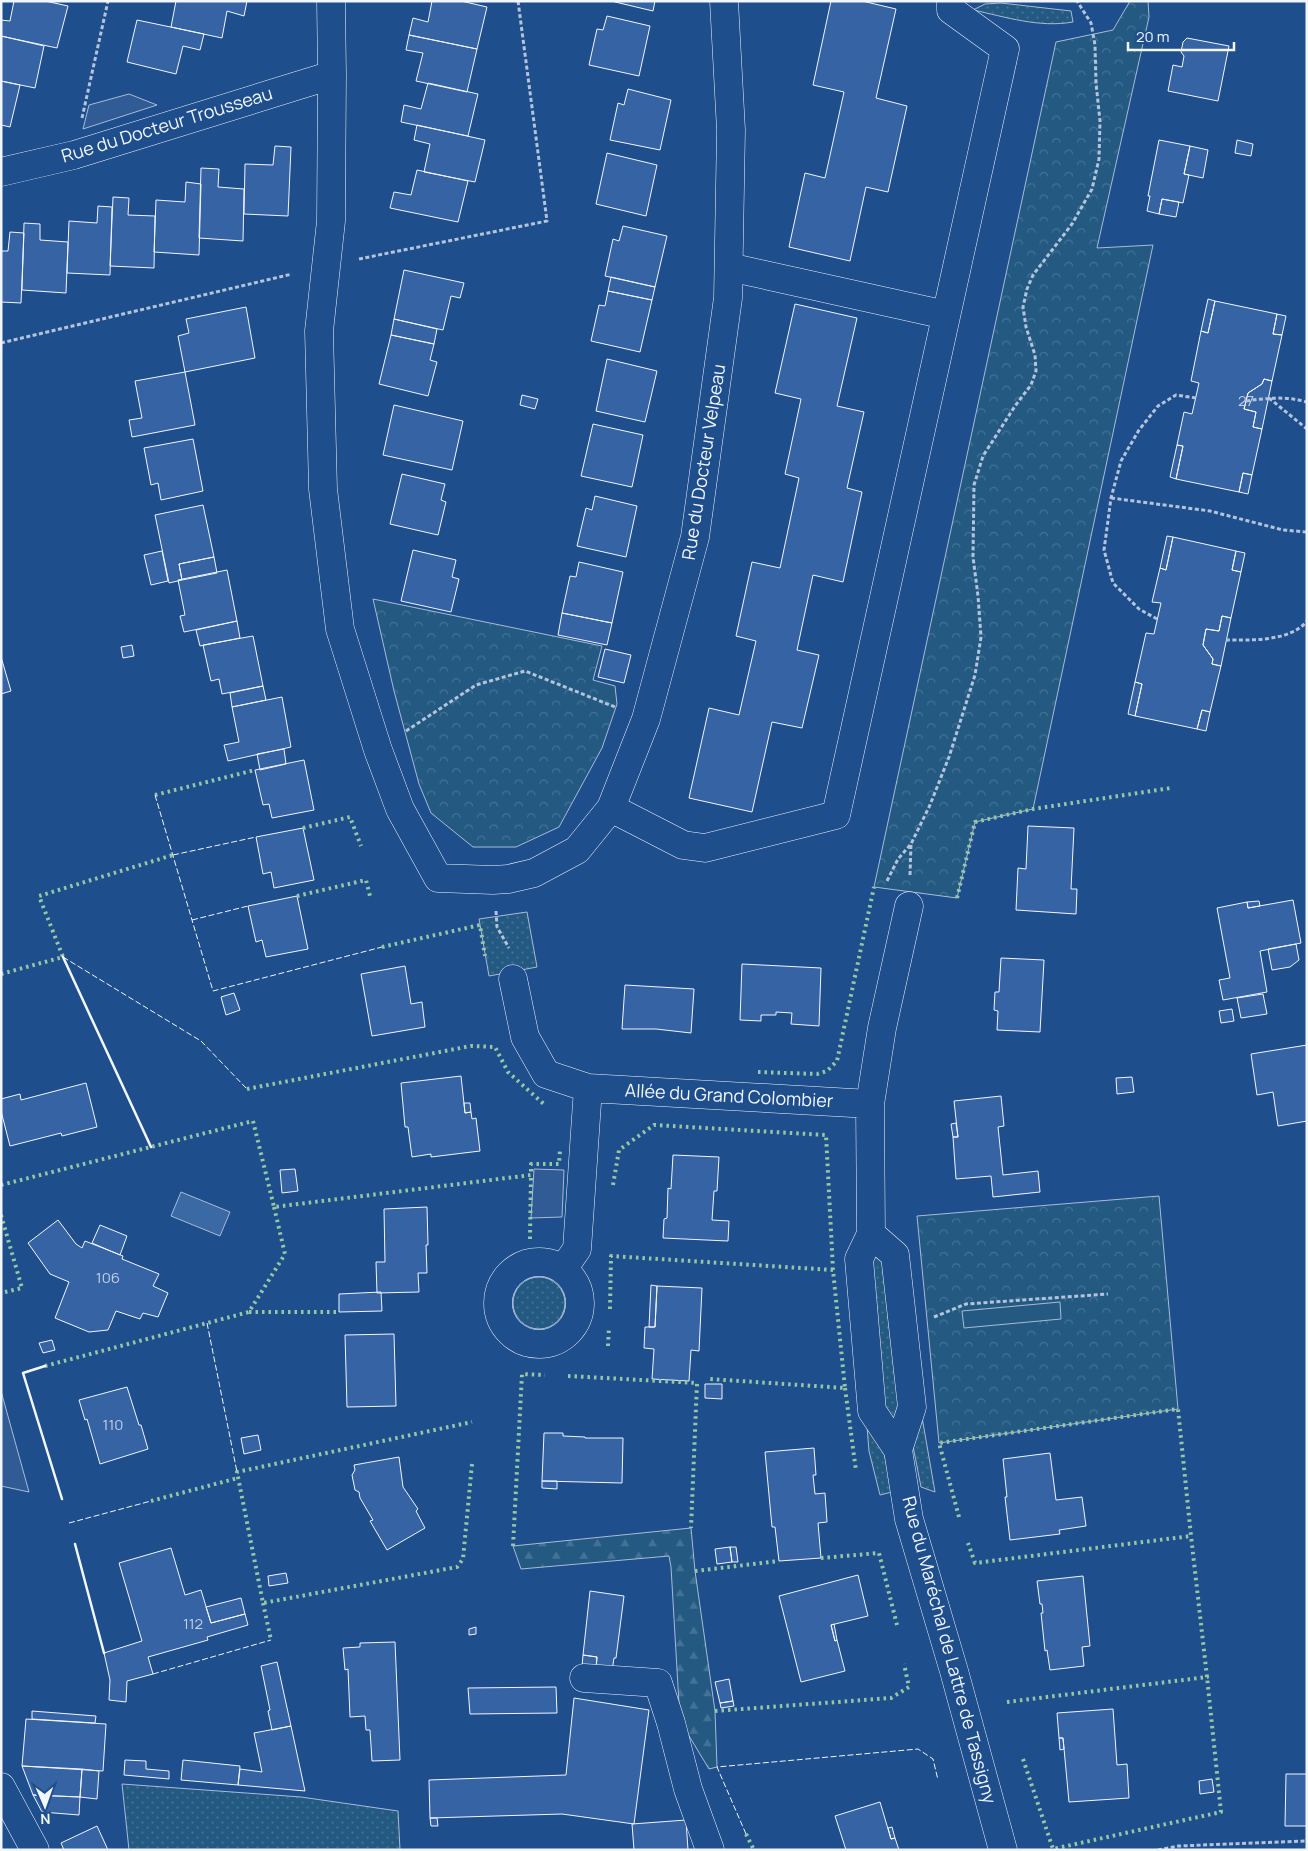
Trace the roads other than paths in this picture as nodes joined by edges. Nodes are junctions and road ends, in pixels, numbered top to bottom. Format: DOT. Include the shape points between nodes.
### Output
graph roads {
  1 [pos="331,1"];
  2 [pos="724,1"];
  3 [pos="952,1"];
  4 [pos="332,75"];
  5 [pos="1,172"];
  6 [pos="729,266"];
  7 [pos="946,315"];
  8 [pos="612,808"];
  9 [pos="910,906"];
  10 [pos="513,979"];
  11 [pos="588,1088"];
  12 [pos="870,1104"];
  13 [pos="871,1234"];
  14 [pos="563,1269"];
  15 [pos="898,1450"];
  16 [pos="584,1678"];
  17 [pos="1,1787"];
  18 [pos="35,1850"];
  19 [pos="710,1850"];
  20 [pos="1003,1850"];
  1 -- 4 [label="street"];
  2 -- 6 [label="street, Rue du Docteur Velpeau" via="731,130"];
  3 -- 7 [label="street" via="951,10 1005,49"];
  4 -- 5 [label="street, Rue du Docteur Trousseau" via="74,155"];
  4 -- 8 [label="street, Rue du Docteur Velpeau" via="331,221 319,331 323,489 340,629 400,809 438,878 493,880 534,873 577,850"];
  6 -- 7 [label="street"];
  6 -- 8 [label="street, Rue du Docteur Velpeau" via="728,298 695,538 646,719"];
  7 -- 8 [label="street" via="836,815 705,848 683,845"];
  9 -- 12 [label="street, Rue du Maréchal de Lattre de Tassigny" via="882,1028"];
  10 -- 11 [label="street, Allée du Grand Colombier" via="525,1037 546,1074"];
  11 -- 12 [label="street, Allée du Grand Colombier"];
  11 -- 14 [label="street" via="577,1250"];
  12 -- 13 [label="street, Rue du Maréchal de Lattre de Tassigny"];
  13 -- 15 [label="street, Rue du Maréchal de Lattre de Tassigny" via="859,1259 872,1411"];
  13 -- 15 [label="street, Rue du Maréchal de Lattre de Tassigny" via="895,1255 912,1407"];
  15 -- 20 [label="street, Rue du Maréchal de Lattre de Tassigny" via="909,1520"];
  16 -- 19 [label="street" via="658,1683 688,1789"];
  17 -- 18 [label="street"];
}
